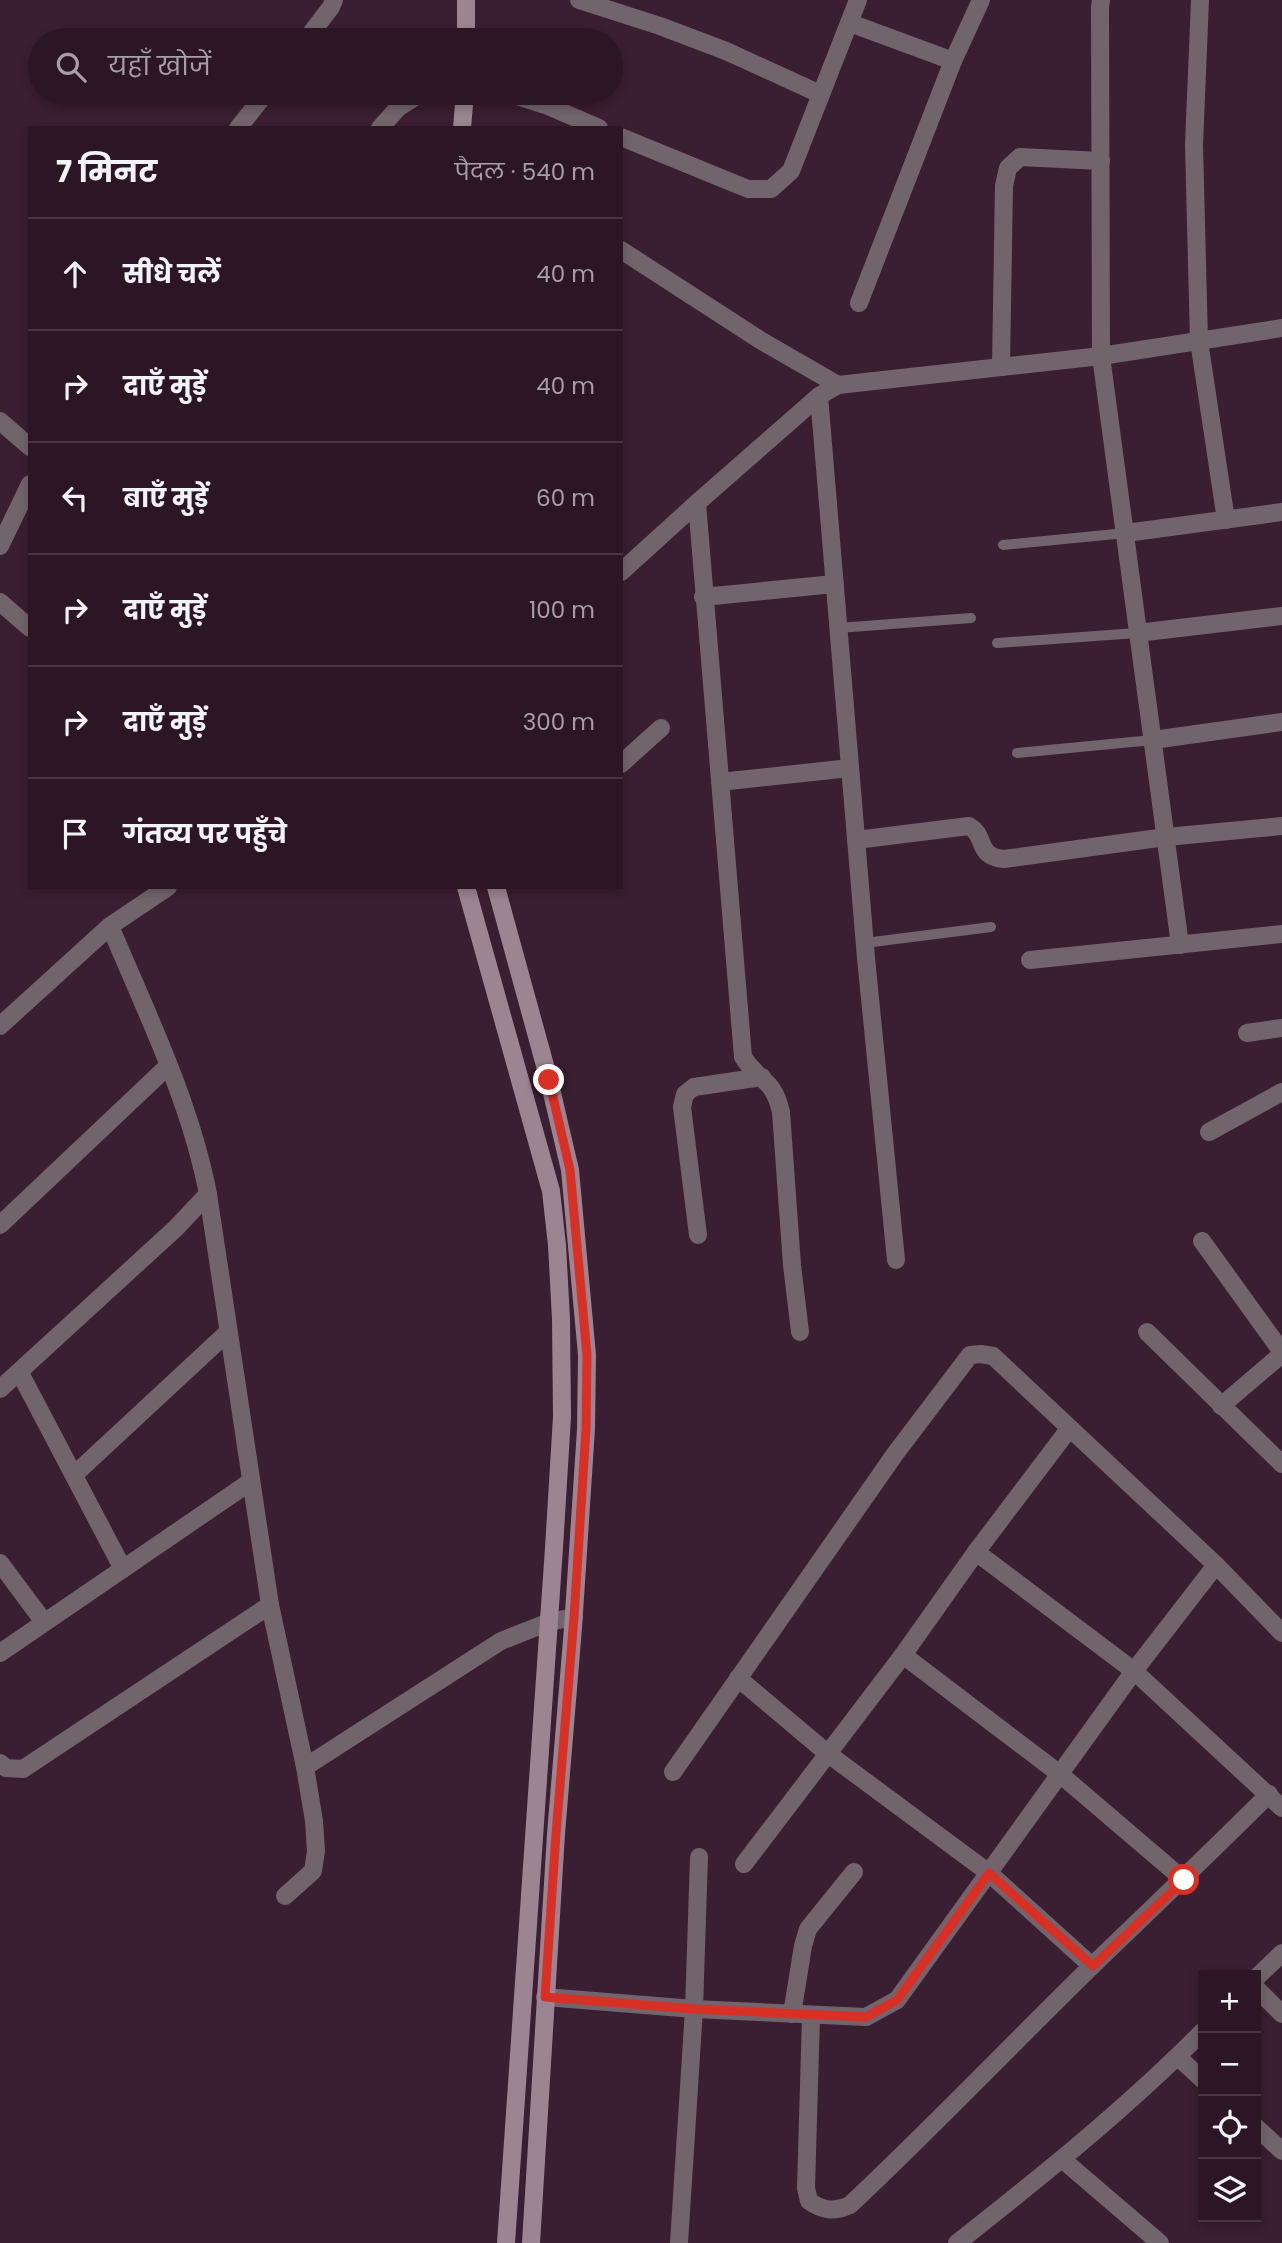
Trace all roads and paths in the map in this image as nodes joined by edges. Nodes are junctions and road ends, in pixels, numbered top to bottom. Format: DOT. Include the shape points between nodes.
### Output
graph roads {
  1 [pos="334,0"];
  2 [pos="466,0"];
  3 [pos="579,0"];
  4 [pos="858,0"];
  5 [pos="981,0"];
  6 [pos="1101,0"];
  7 [pos="1200,0"];
  8 [pos="850,23"];
  9 [pos="315,28"];
  10 [pos="466,28"];
  11 [pos="953,61"];
  12 [pos="820,94"];
  13 [pos="256,105"];
  14 [pos="403,105"];
  15 [pos="464,105"];
  16 [pos="467,105"];
  17 [pos="545,105"];
  18 [pos="240,126"];
  19 [pos="382,126"];
  20 [pos="462,126"];
  21 [pos="473,126"];
  22 [pos="594,126"];
  23 [pos="623,138"];
  24 [pos="1101,162"];
  25 [pos="623,251"];
  26 [pos="859,303"];
  27 [pos="1282,328"];
  28 [pos="1199,341"];
  29 [pos="1101,356"];
  30 [pos="1001,367"];
  31 [pos="838,385"];
  32 [pos="819,396"];
  33 [pos="0,421"];
  34 [pos="28,445"];
  35 [pos="28,488"];
  36 [pos="696,503"];
  37 [pos="1282,512"];
  38 [pos="1226,520"];
  39 [pos="1126,533"];
  40 [pos="1003,545"];
  41 [pos="0,546"];
  42 [pos="623,570"];
  43 [pos="834,584"];
  44 [pos="703,597"];
  45 [pos="0,602"];
  46 [pos="1282,616"];
  47 [pos="971,618"];
  48 [pos="28,626"];
  49 [pos="838,628"];
  50 [pos="1137,633"];
  51 [pos="997,643"];
  52 [pos="1282,722"];
  53 [pos="661,728"];
  54 [pos="1153,740"];
  55 [pos="1017,753"];
  56 [pos="623,762"];
  57 [pos="850,768"];
  58 [pos="720,782"];
  59 [pos="1282,826"];
  60 [pos="1166,837"];
  61 [pos="856,840"];
  62 [pos="164,889"];
  63 [pos="467,889"];
  64 [pos="497,889"];
  65 [pos="110,926"];
  66 [pos="991,928"];
  67 [pos="1282,934"];
  68 [pos="865,943"];
  69 [pos="1180,945"];
  70 [pos="1030,960"];
  71 [pos="0,1026"];
  72 [pos="1282,1028"];
  73 [pos="1247,1033"];
  74 [pos="169,1066"];
  75 [pos="762,1077"];
  76 [pos="1282,1092"];
  77 [pos="1209,1132"];
  78 [pos="208,1194"];
  79 [pos="0,1225"];
  80 [pos="698,1235"];
  81 [pos="1202,1241"];
  82 [pos="896,1260"];
  83 [pos="228,1332"];
  84 [pos="800,1332"];
  85 [pos="1147,1332"];
  86 [pos="1282,1353"];
  87 [pos="20,1373"];
  88 [pos="0,1389"];
  89 [pos="1221,1406"];
  90 [pos="1069,1429"];
  91 [pos="1282,1464"];
  92 [pos="74,1475"];
  93 [pos="250,1482"];
  94 [pos="976,1552"];
  95 [pos="0,1563"];
  96 [pos="1216,1565"];
  97 [pos="122,1569"];
  98 [pos="270,1605"];
  99 [pos="574,1617"];
  100 [pos="44,1622"];
  101 [pos="549,1622"];
  102 [pos="1282,1633"];
  103 [pos="0,1653"];
  104 [pos="903,1655"];
  105 [pos="1134,1671"];
  106 [pos="738,1678"];
  107 [pos="827,1753"];
  108 [pos="0,1763"];
  109 [pos="305,1767"];
  110 [pos="673,1772"];
  111 [pos="1061,1776"];
  112 [pos="1269,1794"];
  113 [pos="1282,1808"];
  114 [pos="699,1857"];
  115 [pos="744,1864"];
  116 [pos="854,1872"];
  117 [pos="989,1873"];
  118 [pos="1184,1880"];
  119 [pos="285,1896"];
  120 [pos="1282,1953"];
  121 [pos="1093,1966"];
  122 [pos="1261,1973"];
  123 [pos="1261,1993"];
  124 [pos="545,1997"];
  125 [pos="694,2009"];
  126 [pos="792,2014"];
  127 [pos="1282,2014"];
  128 [pos="811,2015"];
  129 [pos="1201,2033"];
  130 [pos="1178,2057"];
  131 [pos="1198,2075"];
  132 [pos="1261,2132"];
  133 [pos="1282,2151"];
  134 [pos="1063,2160"];
  135 [pos="506,2243"];
  136 [pos="531,2243"];
  137 [pos="679,2243"];
  138 [pos="957,2243"];
  139 [pos="1160,2243"];
  1 -- 9 [label="street"];
  2 -- 10 [label="main road"];
  3 -- 12 [label="street" via="726,51"];
  4 -- 8 [label="street"];
  5 -- 11 [label="street"];
  6 -- 24 [label="street"];
  7 -- 28 [label="street" via="1194,145"];
  8 -- 11 [label="street"];
  8 -- 12 [label="street"];
  11 -- 26 [label="street"];
  12 -- 23 [label="street" via="791,171 771,189 748,189"];
  13 -- 18 [label="street"];
  14 -- 19 [label="street"];
  15 -- 20 [label="main road"];
  16 -- 21 [label="main road"];
  17 -- 22 [label="street"];
  24 -- 29 [label="street"];
  24 -- 30 [label="street" via="1020,157 1008,168"];
  25 -- 31 [label="street"];
  27 -- 28 [label="street"];
  28 -- 29 [label="street"];
  28 -- 38 [label="street"];
  29 -- 30 [label="street"];
  29 -- 39 [label="street"];
  30 -- 31 [label="street"];
  31 -- 32 [label="street"];
  32 -- 36 [label="street"];
  32 -- 43 [label="street"];
  33 -- 34 [label="street"];
  35 -- 41 [label="street"];
  36 -- 42 [label="street"];
  36 -- 44 [label="street"];
  37 -- 38 [label="street"];
  38 -- 39 [label="street"];
  39 -- 40 [label="lane"];
  39 -- 50 [label="street"];
  43 -- 44 [label="street"];
  43 -- 49 [label="street"];
  44 -- 58 [label="street"];
  45 -- 48 [label="street"];
  46 -- 50 [label="street"];
  47 -- 49 [label="lane"];
  49 -- 57 [label="street"];
  50 -- 51 [label="lane"];
  50 -- 54 [label="street"];
  52 -- 54 [label="street"];
  53 -- 56 [label="street"];
  54 -- 55 [label="lane"];
  54 -- 60 [label="street"];
  57 -- 58 [label="street"];
  57 -- 61 [label="street"];
  58 -- 75 [label="street" via="743,1057"];
  59 -- 60 [label="street"];
  60 -- 61 [label="street" via="1004,859 989,856 969,826"];
  60 -- 69 [label="street"];
  61 -- 68 [label="street"];
  62 -- 65 [label="street"];
  63 -- 101 [label="main road" via="551,1191 561,1318 562,1417"];
  64 -- 99 [label="main road" via="570,1170 579,1248 587,1355 586,1429"];
  65 -- 71 [label="street"];
  65 -- 74 [label="street"];
  66 -- 68 [label="lane"];
  67 -- 69 [label="street"];
  68 -- 82 [label="street"];
  69 -- 70 [label="street"];
  72 -- 73 [label="street"];
  74 -- 78 [label="street" via="194,1135"];
  74 -- 79 [label="street"];
  75 -- 80 [label="street" via="694,1087 685,1094 682,1107"];
  75 -- 84 [label="street" via="777,1093 781,1112"];
  76 -- 77 [label="street"];
  78 -- 83 [label="street"];
  78 -- 87 [label="street"];
  81 -- 86 [label="street"];
  83 -- 92 [label="street"];
  83 -- 93 [label="street"];
  85 -- 89 [label="street"];
  86 -- 89 [label="street"];
  87 -- 88 [label="street"];
  87 -- 92 [label="street"];
  89 -- 91 [label="street"];
  90 -- 94 [label="street"];
  90 -- 96 [label="street"];
  90 -- 106 [label="street" via="993,1356 970,1355"];
  92 -- 97 [label="street"];
  93 -- 97 [label="street"];
  93 -- 98 [label="street"];
  94 -- 104 [label="street"];
  94 -- 105 [label="street"];
  95 -- 100 [label="street"];
  96 -- 102 [label="street"];
  96 -- 105 [label="street"];
  97 -- 100 [label="street"];
  98 -- 108 [label="street" via="23,1769"];
  98 -- 109 [label="street"];
  99 -- 101 [label="street"];
  99 -- 124 [label="main road"];
  100 -- 103 [label="street"];
  101 -- 109 [label="street" via="501,1641"];
  101 -- 135 [label="main road"];
  104 -- 107 [label="street"];
  104 -- 111 [label="street"];
  105 -- 111 [label="street"];
  105 -- 112 [label="street"];
  106 -- 107 [label="street"];
  106 -- 110 [label="street"];
  107 -- 115 [label="street"];
  107 -- 117 [label="street"];
  109 -- 119 [label="street" via="314,1821 313,1871"];
  111 -- 117 [label="street"];
  111 -- 118 [label="street"];
  112 -- 113 [label="street"];
  112 -- 118 [label="street"];
  114 -- 125 [label="street"];
  116 -- 126 [label="street" via="808,1930"];
  117 -- 121 [label="street"];
  117 -- 128 [label="street" via="897,2000 866,2017"];
  118 -- 121 [label="street"];
  120 -- 122 [label="street"];
  121 -- 128 [label="street" via="918,2141 850,2205 835,2211 809,2201 806,2188"];
  123 -- 127 [label="street"];
  124 -- 125 [label="street"];
  124 -- 136 [label="main road"];
  125 -- 126 [label="street"];
  125 -- 137 [label="street"];
  126 -- 128 [label="street"];
  129 -- 130 [label="street"];
  130 -- 131 [label="street"];
  130 -- 134 [label="street"];
  132 -- 133 [label="street"];
  134 -- 138 [label="street"];
  134 -- 139 [label="street"];
}
